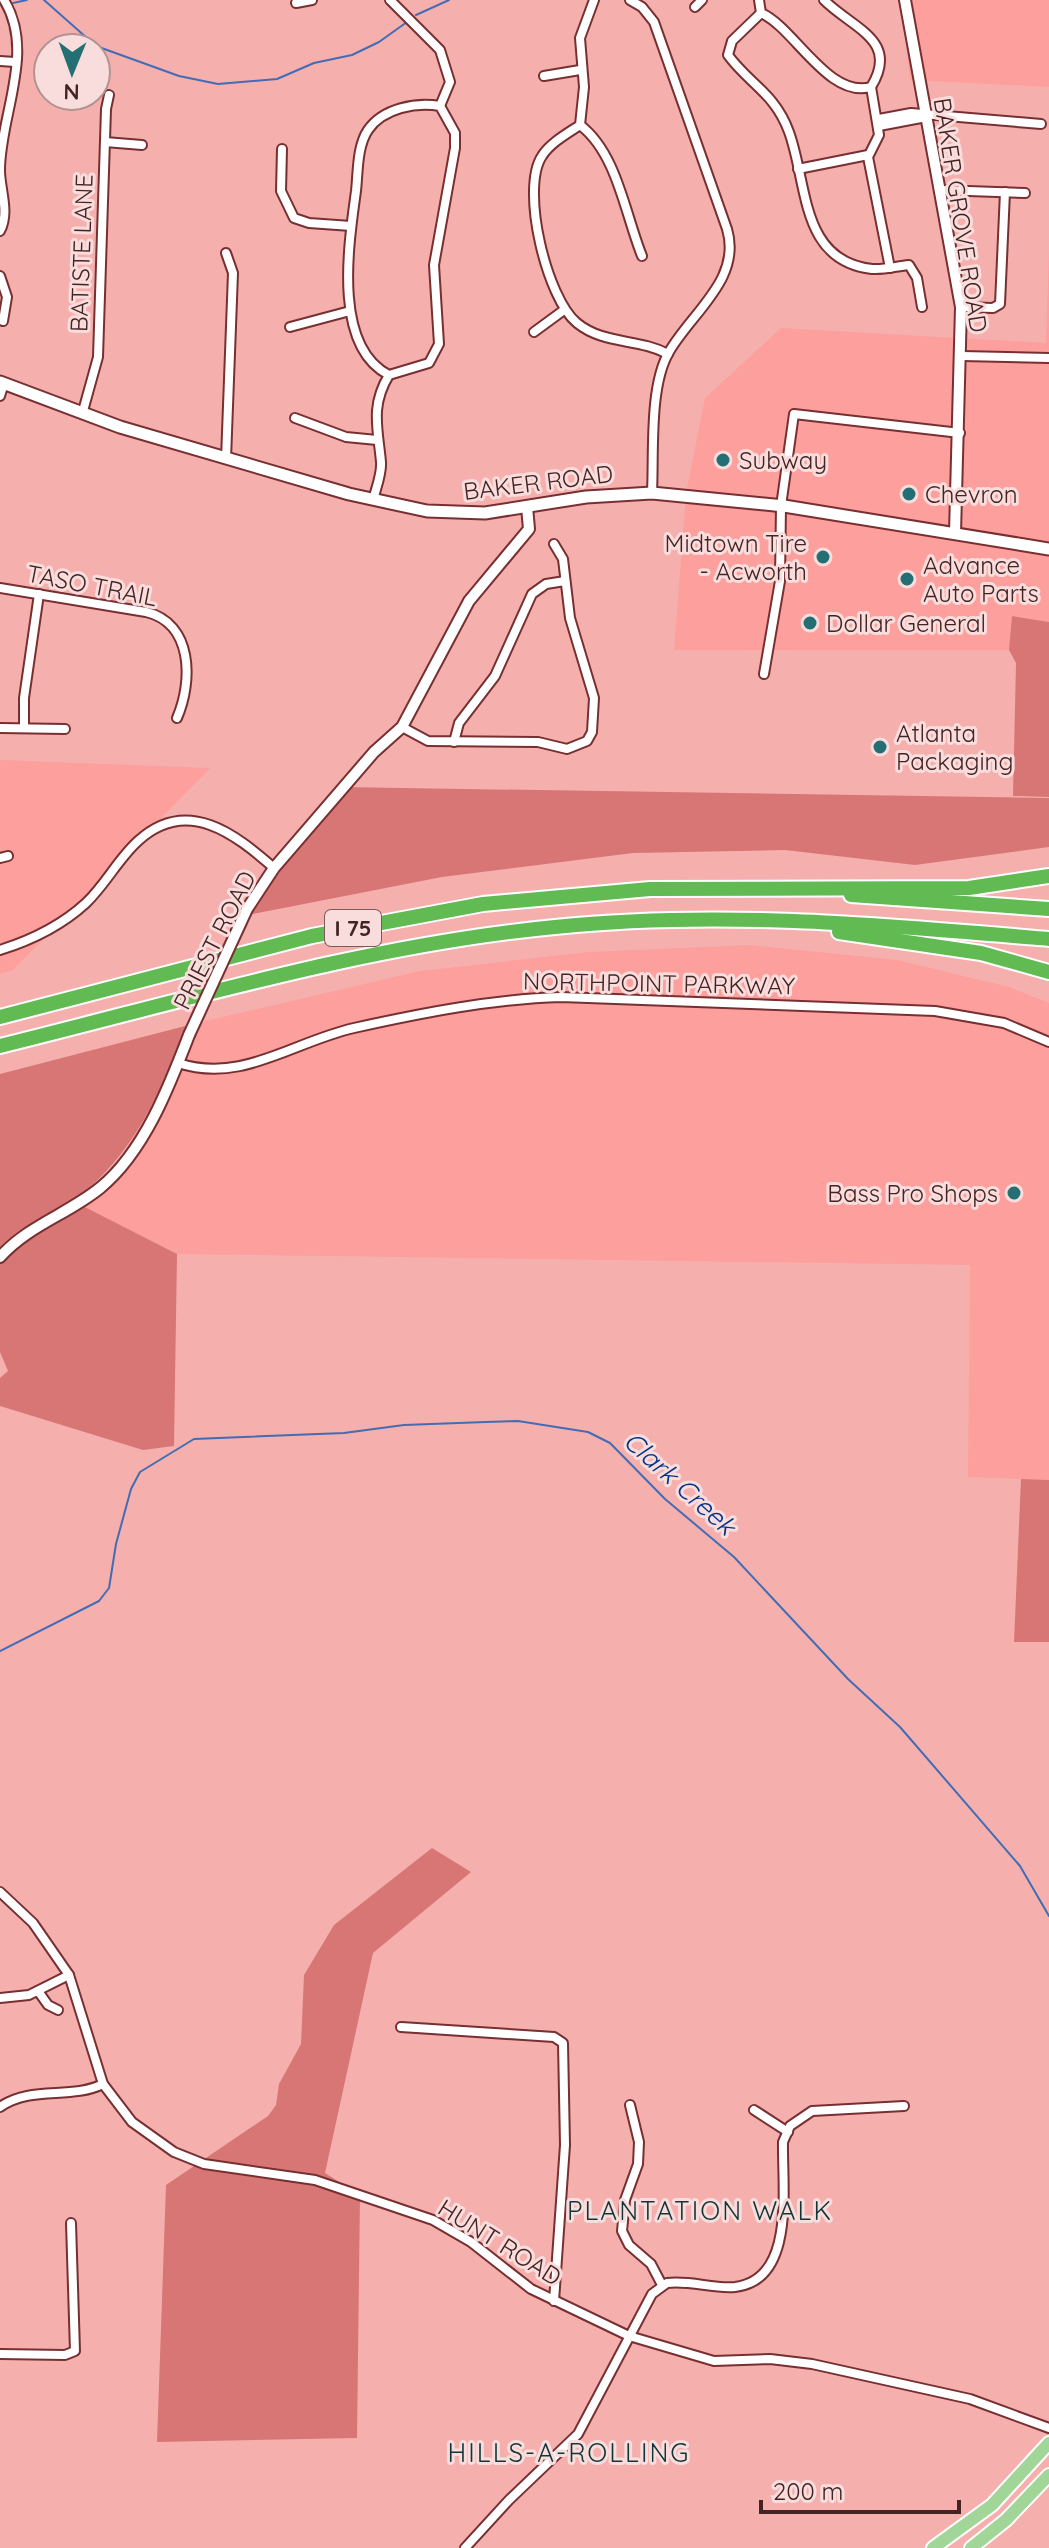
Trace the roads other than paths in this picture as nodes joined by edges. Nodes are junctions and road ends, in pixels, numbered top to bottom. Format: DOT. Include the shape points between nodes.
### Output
graph roads {
  1 [pos="4,0"];
  2 [pos="312,0"];
  3 [pos="390,0"];
  4 [pos="594,0"];
  5 [pos="630,0"];
  6 [pos="759,0"];
  7 [pos="824,0"];
  8 [pos="905,0"];
  9 [pos="296,3"];
  10 [pos="761,13"];
  11 [pos="0,61"];
  12 [pos="15,62"];
  13 [pos="580,70"];
  14 [pos="544,76"];
  15 [pos="871,87"];
  16 [pos="440,106"];
  17 [pos="108,112"];
  18 [pos="926,117"];
  19 [pos="879,122"];
  20 [pos="1041,124"];
  21 [pos="580,125"];
  22 [pos="105,142"];
  23 [pos="142,145"];
  24 [pos="282,149"];
  25 [pos="868,155"];
  26 [pos="798,169"];
  27 [pos="940,190"];
  28 [pos="1005,192"];
  29 [pos="1025,193"];
  30 [pos="351,226"];
  31 [pos="0,231"];
  32 [pos="226,253"];
  33 [pos="642,256"];
  34 [pos="890,268"];
  35 [pos="0,276"];
  36 [pos="922,307"];
  37 [pos="961,307"];
  38 [pos="564,310"];
  39 [pos="350,311"];
  40 [pos="3,321"];
  41 [pos="290,327"];
  42 [pos="534,332"];
  43 [pos="668,354"];
  44 [pos="962,356"];
  45 [pos="1049,358"];
  46 [pos="389,375"];
  47 [pos="2,383"];
  48 [pos="0,396"];
  49 [pos="83,411"];
  50 [pos="295,418"];
  51 [pos="960,433"];
  52 [pos="377,440"];
  53 [pos="226,459"];
  54 [pos="652,493"];
  55 [pos="373,500"];
  56 [pos="781,506"];
  57 [pos="527,507"];
  58 [pos="955,533"];
  59 [pos="554,544"];
  60 [pos="1049,547"];
  61 [pos="565,581"];
  62 [pos="0,588"];
  63 [pos="39,594"];
  64 [pos="764,674"];
  65 [pos="177,718"];
  66 [pos="402,727"];
  67 [pos="0,728"];
  68 [pos="24,728"];
  69 [pos="65,729"];
  70 [pos="454,742"];
  71 [pos="274,868"];
  72 [pos="1049,876"];
  73 [pos="714,888"];
  74 [pos="1049,909"];
  75 [pos="727,917"];
  76 [pos="1049,939"];
  77 [pos="0,950"];
  78 [pos="1049,972"];
  79 [pos="0,1017"];
  80 [pos="1049,1042"];
  81 [pos="0,1046"];
  82 [pos="178,1063"];
  83 [pos="0,1257"];
  84 [pos="0,1892"];
  85 [pos="69,1975"];
  86 [pos="38,1991"];
  87 [pos="0,1998"];
  88 [pos="58,2010"];
  89 [pos="401,2027"];
  90 [pos="103,2084"];
  91 [pos="630,2105"];
  92 [pos="904,2106"];
  93 [pos="0,2107"];
  94 [pos="754,2110"];
  95 [pos="788,2132"];
  96 [pos="71,2223"];
  97 [pos="662,2285"];
  98 [pos="554,2301"];
  99 [pos="629,2336"];
  100 [pos="0,2354"];
  101 [pos="1049,2428"];
  102 [pos="1049,2443"];
  103 [pos="1049,2475"];
  104 [pos="465,2548"];
  105 [pos="933,2548"];
  106 [pos="971,2548"];
  1 -- 12 [label="street" via="16,33"];
  2 -- 9 [label="street"];
  3 -- 16 [label="street" via="440,50 447,64 450,82"];
  4 -- 13 [label="street" via="580,38"];
  5 -- 43 [label="street" via="654,22 731,241 727,272"];
  6 -- 10 [label="street"];
  7 -- 15 [label="street" via="869,36 881,53 883,66"];
  8 -- 18 [label="street, BAKER GROVE ROAD"];
  10 -- 15 [label="street" via="835,77 854,87"];
  10 -- 26 [label="street" via="738,33 728,52 773,102 789,130"];
  11 -- 12 [label="street"];
  12 -- 31 [label="street" via="0,169 5,211"];
  13 -- 14 [label="street"];
  13 -- 21 [label="street"];
  15 -- 19 [label="street"];
  16 -- 30 [label="street" via="406,105 368,129"];
  16 -- 46 [label="street" via="455,133 455,148 434,265 439,344 429,363"];
  17 -- 22 [label="street, BATISTE LANE"];
  18 -- 19 [label="street" via="911,113"];
  18 -- 20 [label="street"];
  18 -- 27 [label="street, BAKER GROVE ROAD"];
  19 -- 25 [label="street" via="877,142"];
  21 -- 33 [label="street" via="597,140 609,165"];
  21 -- 38 [label="street" via="542,156 534,178 541,248"];
  22 -- 23 [label="street"];
  22 -- 49 [label="street, BATISTE LANE" via="98,357"];
  24 -- 30 [label="street" via="281,191 294,218"];
  25 -- 26 [label="street"];
  25 -- 34 [label="street"];
  26 -- 34 [label="street" via="809,215 824,246 849,264"];
  27 -- 28 [label="street"];
  27 -- 37 [label="street, BAKER GROVE ROAD"];
  28 -- 29 [label="street"];
  28 -- 37 [label="street" via="1000,304"];
  30 -- 39 [label="street" via="346,266"];
  32 -- 53 [label="street" via="233,273"];
  34 -- 36 [label="street" via="913,268"];
  35 -- 40 [label="street" via="7,297"];
  37 -- 44 [label="street, BAKER GROVE ROAD"];
  38 -- 42 [label="street"];
  38 -- 43 [label="street" via="595,335 639,342"];
  39 -- 41 [label="street"];
  39 -- 46 [label="street" via="369,358"];
  43 -- 54 [label="street" via="659,381"];
  44 -- 45 [label="street"];
  44 -- 51 [label="street, BAKER GROVE ROAD"];
  46 -- 52 [label="street" via="375,404"];
  47 -- 48 [label="street"];
  47 -- 49 [label="main road, BAKER ROAD"];
  49 -- 53 [label="main road, BAKER ROAD"];
  50 -- 52 [label="street" via="346,437"];
  51 -- 56 [label="street" via="794,414"];
  51 -- 58 [label="street, BAKER GROVE ROAD"];
  52 -- 55 [label="street" via="382,466"];
  53 -- 55 [label="main road, BAKER ROAD"];
  54 -- 56 [label="main road, BAKER ROAD"];
  54 -- 57 [label="main road, BAKER ROAD"];
  55 -- 57 [label="main road, BAKER ROAD" via="457,514"];
  56 -- 58 [label="main road, BAKER ROAD"];
  56 -- 64 [label="street" via="780,581"];
  57 -- 66 [label="street, PRIEST ROAD" via="529,529 469,601"];
  58 -- 60 [label="main road, BAKER ROAD"];
  59 -- 61 [label="street" via="563,559"];
  61 -- 70 [label="street" via="546,584 532,594 495,676 459,723"];
  61 -- 70 [label="street" via="570,618 594,698 587,741 567,749 538,742"];
  62 -- 63 [label="street, TASO TRAIL"];
  63 -- 65 [label="street, TASO TRAIL" via="146,612 170,623 185,651"];
  63 -- 68 [label="street"];
  66 -- 70 [label="street" via="428,741"];
  66 -- 71 [label="street, PRIEST ROAD"];
  67 -- 68 [label="street"];
  68 -- 69 [label="street"];
  71 -- 77 [label="street" via="228,830 200,821 166,825 137,841 116,871 68,918"];
  71 -- 82 [label="street, PRIEST ROAD, bridge" via="247,909"];
  72 -- 73 [label="highway" via="969,888"];
  73 -- 74 [label="highway, I 75"];
  73 -- 79 [label="highway, I 75" via="533,898 409,917 312,936"];
  75 -- 76 [label="highway, I 75"];
  75 -- 78 [label="highway" via="954,948"];
  75 -- 81 [label="highway, I 75" via="554,927 402,948"];
  80 -- 82 [label="street, NORTHPOINT PARKWAY" via="1004,1023 935,1011 561,997 353,1028 226,1071"];
  82 -- 83 [label="street, PRIEST ROAD" via="144,1131 114,1175 32,1228"];
  84 -- 85 [label="street" via="33,1923"];
  85 -- 86 [label="street"];
  85 -- 90 [label="street"];
  86 -- 87 [label="street"];
  86 -- 88 [label="street"];
  89 -- 98 [label="street" via="554,2037 563,2043 565,2145"];
  90 -- 93 [label="street" via="80,2093 33,2094"];
  90 -- 98 [label="street, HUNT ROAD" via="132,2122 174,2152 219,2167 315,2180 433,2220"];
  91 -- 97 [label="street" via="638,2164 625,2200 622,2231"];
  92 -- 95 [label="street" via="812,2111"];
  94 -- 95 [label="street"];
  95 -- 97 [label="street" via="783,2142 779,2248 773,2265 748,2284 732,2287 682,2281"];
  96 -- 100 [label="street" via="75,2351 57,2356"];
  97 -- 99 [label="street" via="643,2306"];
  98 -- 99 [label="street, HUNT ROAD"];
  99 -- 101 [label="street, HUNT ROAD" via="714,2361 808,2363 970,2399"];
  99 -- 104 [label="street" via="578,2434"];
  102 -- 105 [label="main road" via="992,2505"];
  103 -- 106 [label="main road"];
}
